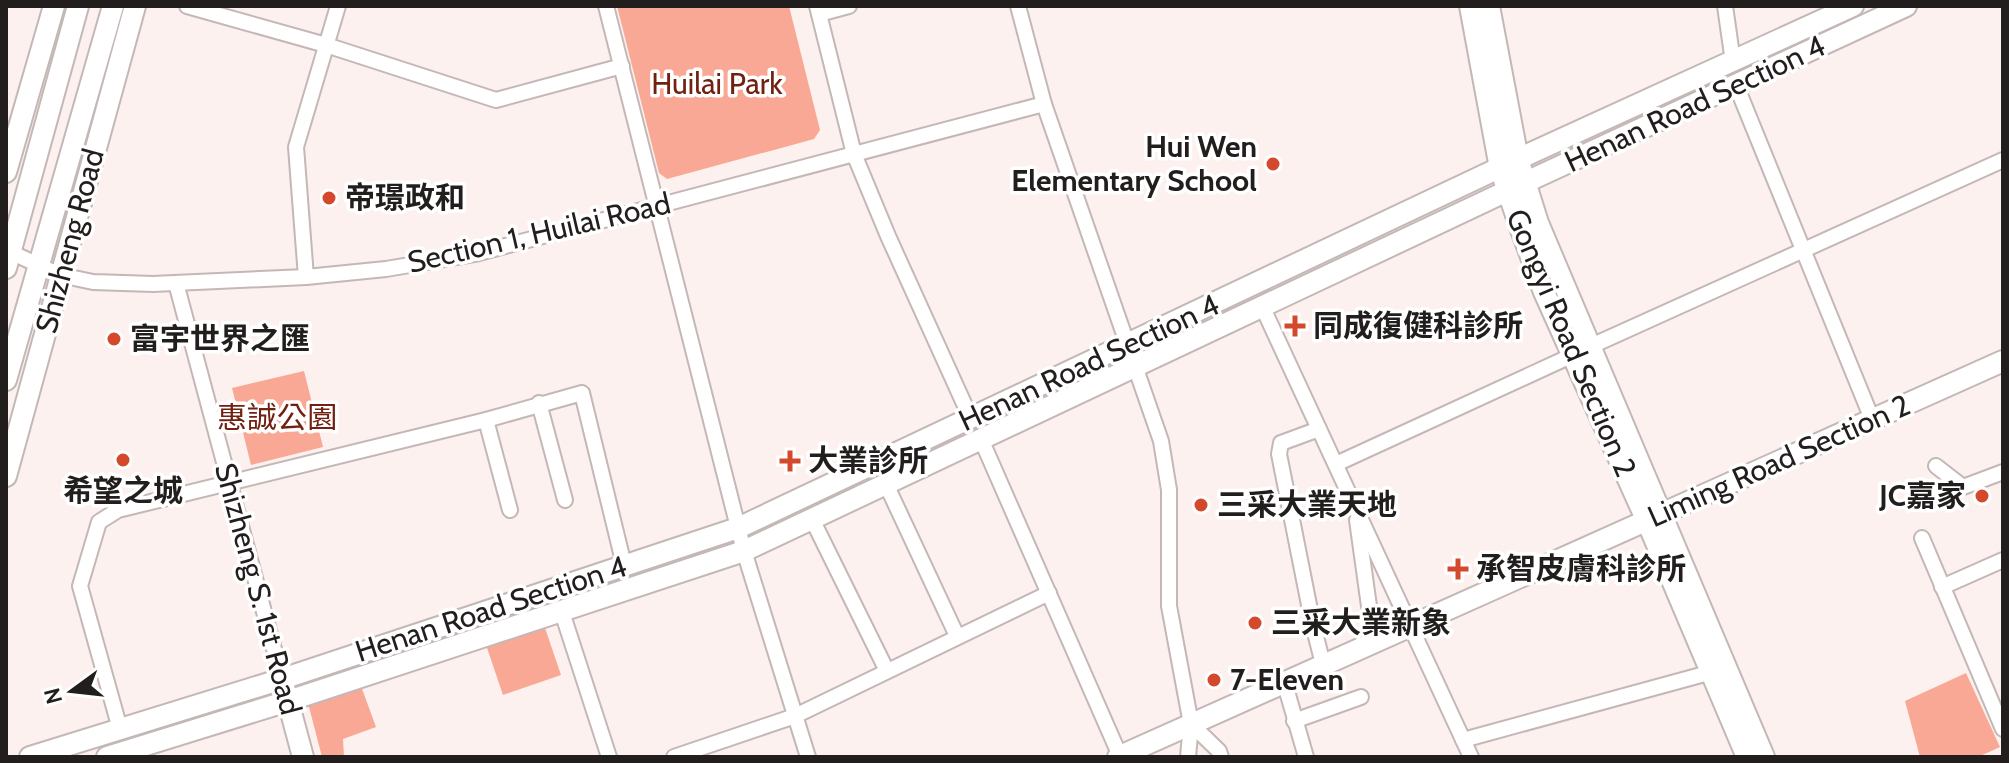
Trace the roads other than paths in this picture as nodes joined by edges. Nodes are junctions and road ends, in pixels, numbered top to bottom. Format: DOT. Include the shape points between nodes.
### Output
graph roads {
  1 [pos="54,6"];
  2 [pos="78,6"];
  3 [pos="113,6"];
  4 [pos="135,6"];
  5 [pos="187,6"];
  6 [pos="338,6"];
  7 [pos="606,6"];
  8 [pos="849,6"];
  9 [pos="1018,6"];
  10 [pos="1470,6"];
  11 [pos="1489,6"];
  12 [pos="1725,6"];
  13 [pos="1853,6"];
  14 [pos="1906,6"];
  15 [pos="818,10"];
  16 [pos="326,45"];
  17 [pos="1733,62"];
  18 [pos="622,66"];
  19 [pos="1736,85"];
  20 [pos="1044,104"];
  21 [pos="854,154"];
  22 [pos="2003,160"];
  23 [pos="1509,163"];
  24 [pos="6,172"];
  25 [pos="1515,187"];
  26 [pos="657,206"];
  27 [pos="1803,250"];
  28 [pos="17,259"];
  29 [pos="60,275"];
  30 [pos="306,277"];
  31 [pos="176,283"];
  32 [pos="1262,306"];
  33 [pos="1128,344"];
  34 [pos="1581,351"];
  35 [pos="2003,361"];
  36 [pos="1136,366"];
  37 [pos="6,380"];
  38 [pos="540,404"];
  39 [pos="971,419"];
  40 [pos="1872,419"];
  41 [pos="486,420"];
  42 [pos="1319,429"];
  43 [pos="981,439"];
  44 [pos="1336,464"];
  45 [pos="1936,466"];
  46 [pos="2003,472"];
  47 [pos="6,476"];
  48 [pos="230,482"];
  49 [pos="886,484"];
  50 [pos="565,500"];
  51 [pos="1355,505"];
  52 [pos="510,510"];
  53 [pos="1654,516"];
  54 [pos="812,519"];
  55 [pos="738,528"];
  56 [pos="1922,538"];
  57 [pos="744,551"];
  58 [pos="2003,560"];
  59 [pos="624,565"];
  60 [pos="1942,587"];
  61 [pos="1049,593"];
  62 [pos="561,609"];
  63 [pos="1410,626"];
  64 [pos="957,636"];
  65 [pos="1374,642"];
  66 [pos="1323,664"];
  67 [pos="887,671"];
  68 [pos="1712,672"];
  69 [pos="282,679"];
  70 [pos="1284,681"];
  71 [pos="1361,697"];
  72 [pos="288,701"];
  73 [pos="795,716"];
  74 [pos="1294,721"];
  75 [pos="1191,724"];
  76 [pos="120,729"];
  77 [pos="2003,729"];
  78 [pos="1463,740"];
  79 [pos="30,757"];
  80 [pos="107,757"];
  81 [pos="303,757"];
  82 [pos="609,757"];
  83 [pos="674,757"];
  84 [pos="808,757"];
  85 [pos="1119,757"];
  86 [pos="1188,757"];
  87 [pos="1221,757"];
  88 [pos="1306,757"];
  89 [pos="1471,757"];
  90 [pos="1747,757"];
  91 [pos="1764,757"];
  1 -- 24 [label="street"];
  2 -- 28 [label="street, Shizheng Road"];
  3 -- 28 [label="street, Shizheng Road"];
  4 -- 29 [label="street, Shizheng Road"];
  5 -- 16 [label="street"];
  6 -- 16 [label="street"];
  7 -- 18 [label="street"];
  8 -- 15 [label="street"];
  9 -- 20 [label="street"];
  10 -- 23 [label="street, Gongyi Road Section 2"];
  11 -- 23 [label="street, Gongyi Road Section 2"];
  12 -- 17 [label="street"];
  13 -- 17 [label="street, Henan Road Section 4"];
  14 -- 19 [label="street, Henan Road Section 4"];
  15 -- 21 [label="street"];
  16 -- 18 [label="street" via="496,100"];
  16 -- 30 [label="street" via="296,147"];
  17 -- 23 [label="street, Henan Road Section 4"];
  18 -- 26 [label="street"];
  19 -- 25 [label="street, Henan Road Section 4"];
  19 -- 27 [label="street"];
  20 -- 21 [label="street, Section 1, Huilai Road"];
  20 -- 33 [label="street"];
  21 -- 26 [label="street, Section 1, Huilai Road"];
  21 -- 39 [label="street"];
  22 -- 27 [label="street"];
  23 -- 25 [label="street, Gongyi Road Section 2"];
  23 -- 33 [label="street, Henan Road Section 4"];
  25 -- 32 [label="street, Henan Road Section 4"];
  25 -- 34 [label="street, Gongyi Road Section 2"];
  26 -- 30 [label="street, Section 1, Huilai Road" via="475,254"];
  26 -- 55 [label="street"];
  27 -- 34 [label="street"];
  27 -- 40 [label="street"];
  28 -- 29 [label="street, Section 1, Huilai Road"];
  28 -- 37 [label="street, Shizheng Road"];
  29 -- 31 [label="street, Section 1, Huilai Road" via="93,282"];
  29 -- 47 [label="street, Shizheng Road"];
  30 -- 31 [label="street, Section 1, Huilai Road"];
  31 -- 48 [label="street, Shizheng S. 1st Road"];
  32 -- 36 [label="street, Henan Road Section 4"];
  32 -- 42 [label="street"];
  33 -- 36 [label="street"];
  33 -- 39 [label="street, Henan Road Section 4"];
  34 -- 44 [label="street"];
  34 -- 53 [label="street, Gongyi Road Section 2"];
  35 -- 40 [label="street, Liming Road Section 2"];
  36 -- 43 [label="street, Henan Road Section 4"];
  36 -- 75 [label="street" via="1161,441 1167,478 1169,606"];
  38 -- 41 [label="street"];
  38 -- 50 [label="street"];
  38 -- 59 [label="street" via="582,393"];
  39 -- 55 [label="street, Henan Road Section 4"];
  40 -- 53 [label="street, Liming Road Section 2"];
  41 -- 48 [label="street"];
  41 -- 52 [label="street"];
  42 -- 44 [label="street"];
  42 -- 66 [label="street" via="1281,443 1279,454"];
  43 -- 49 [label="street, Henan Road Section 4"];
  43 -- 61 [label="street"];
  44 -- 51 [label="street"];
  45 -- 46 [label="street" via="1963,487"];
  48 -- 69 [label="street, Shizheng S. 1st Road"];
  48 -- 76 [label="street" via="118,510 99,522 80,586"];
  49 -- 54 [label="street, Henan Road Section 4"];
  49 -- 64 [label="street"];
  51 -- 63 [label="street"];
  51 -- 65 [label="street"];
  53 -- 63 [label="street, Liming Road Section 2"];
  53 -- 68 [label="street, Gongyi Road Section 2"];
  53 -- 91 [label="street, Gongyi Road Section 2"];
  54 -- 57 [label="street, Henan Road Section 4"];
  54 -- 67 [label="street"];
  55 -- 57 [label="street"];
  55 -- 59 [label="street, Henan Road Section 4"];
  56 -- 60 [label="street"];
  57 -- 62 [label="street, Henan Road Section 4"];
  57 -- 73 [label="street"];
  58 -- 60 [label="street"];
  59 -- 69 [label="street, Henan Road Section 4"];
  60 -- 77 [label="street"];
  61 -- 64 [label="street"];
  61 -- 85 [label="street"];
  62 -- 72 [label="street, Henan Road Section 4"];
  62 -- 82 [label="street"];
  63 -- 65 [label="street, Liming Road Section 2"];
  63 -- 78 [label="street"];
  64 -- 67 [label="street"];
  65 -- 66 [label="street, Liming Road Section 2"];
  66 -- 70 [label="street, Liming Road Section 2"];
  67 -- 73 [label="street"];
  68 -- 78 [label="street"];
  68 -- 90 [label="street, Gongyi Road Section 2"];
  69 -- 72 [label="street, Shizheng S. 1st Road"];
  69 -- 76 [label="street, Henan Road Section 4"];
  70 -- 74 [label="street"];
  70 -- 75 [label="street, Liming Road Section 2"];
  71 -- 74 [label="street"];
  72 -- 80 [label="street, Henan Road Section 4"];
  72 -- 81 [label="street, Shizheng S. 1st Road"];
  73 -- 83 [label="street"];
  73 -- 84 [label="street"];
  74 -- 88 [label="street"];
  75 -- 85 [label="street, Liming Road Section 2"];
  75 -- 86 [label="street"];
  75 -- 87 [label="street"];
  76 -- 79 [label="street, Henan Road Section 4"];
  78 -- 89 [label="street"];
}
